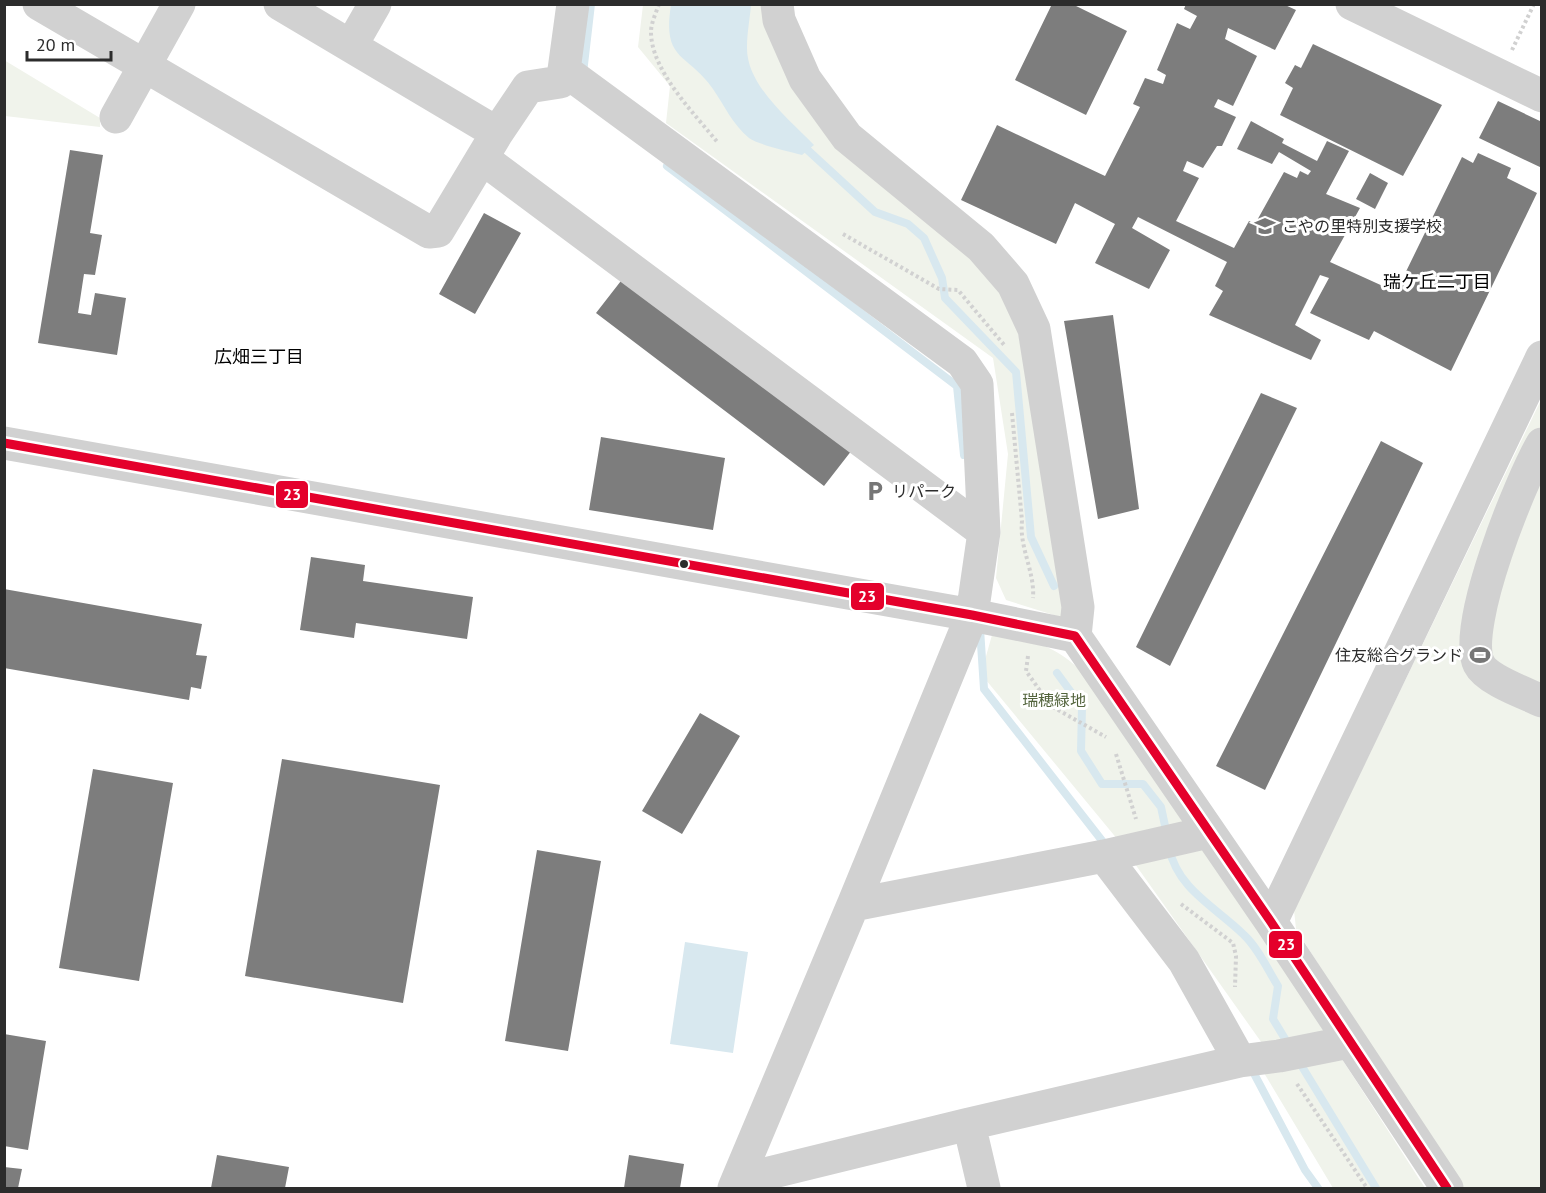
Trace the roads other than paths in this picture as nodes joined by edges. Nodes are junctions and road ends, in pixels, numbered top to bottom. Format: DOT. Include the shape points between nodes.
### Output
graph roads {
  1 [pos="39,4"];
  2 [pos="179,4"];
  3 [pos="280,4"];
  4 [pos="375,4"];
  5 [pos="573,4"];
  6 [pos="777,4"];
  7 [pos="1352,4"];
  8 [pos="351,46"];
  9 [pos="146,66"];
  10 [pos="564,70"];
  11 [pos="1542,96"];
  12 [pos="116,117"];
  13 [pos="489,145"];
  14 [pos="1542,357"];
  15 [pos="4,443"];
  16 [pos="1542,444"];
  17 [pos="984,532"];
  18 [pos="972,615"];
  19 [pos="1075,636"];
  20 [pos="1542,701"];
  21 [pos="1209,832"];
  22 [pos="1104,856"];
  23 [pos="853,905"];
  24 [pos="1271,922"];
  25 [pos="1349,1042"];
  26 [pos="1240,1060"];
  27 [pos="969,1124"];
  28 [pos="736,1185"];
  29 [pos="984,1188"];
  30 [pos="1448,1188"];
  1 -- 9 [label="street"];
  2 -- 9 [label="street"];
  3 -- 8 [label="street"];
  4 -- 8 [label="street"];
  5 -- 10 [label="street"];
  6 -- 19 [label="street" via="779,20 805,79 847,137 981,248 1013,284 1034,329 1078,607"];
  7 -- 11 [label="street"];
  8 -- 13 [label="street"];
  9 -- 12 [label="street"];
  9 -- 13 [label="street" via="429,232 438,231"];
  10 -- 13 [label="street" via="560,81 528,87"];
  10 -- 17 [label="street" via="962,362 977,384"];
  13 -- 17 [label="street"];
  14 -- 24 [label="street"];
  15 -- 18 [label="street"];
  16 -- 20 [label="street" via="1499,541 1483,603 1476,654 1489,675"];
  17 -- 18 [label="street"];
  18 -- 19 [label="street"];
  18 -- 23 [label="street"];
  19 -- 21 [label="street"];
  21 -- 22 [label="street"];
  21 -- 24 [label="street"];
  22 -- 23 [label="street"];
  22 -- 26 [label="street" via="1185,961"];
  23 -- 28 [label="street"];
  24 -- 25 [label="street"];
  25 -- 26 [label="street"];
  25 -- 30 [label="street"];
  26 -- 27 [label="street"];
  27 -- 28 [label="street"];
  27 -- 29 [label="street"];
}
